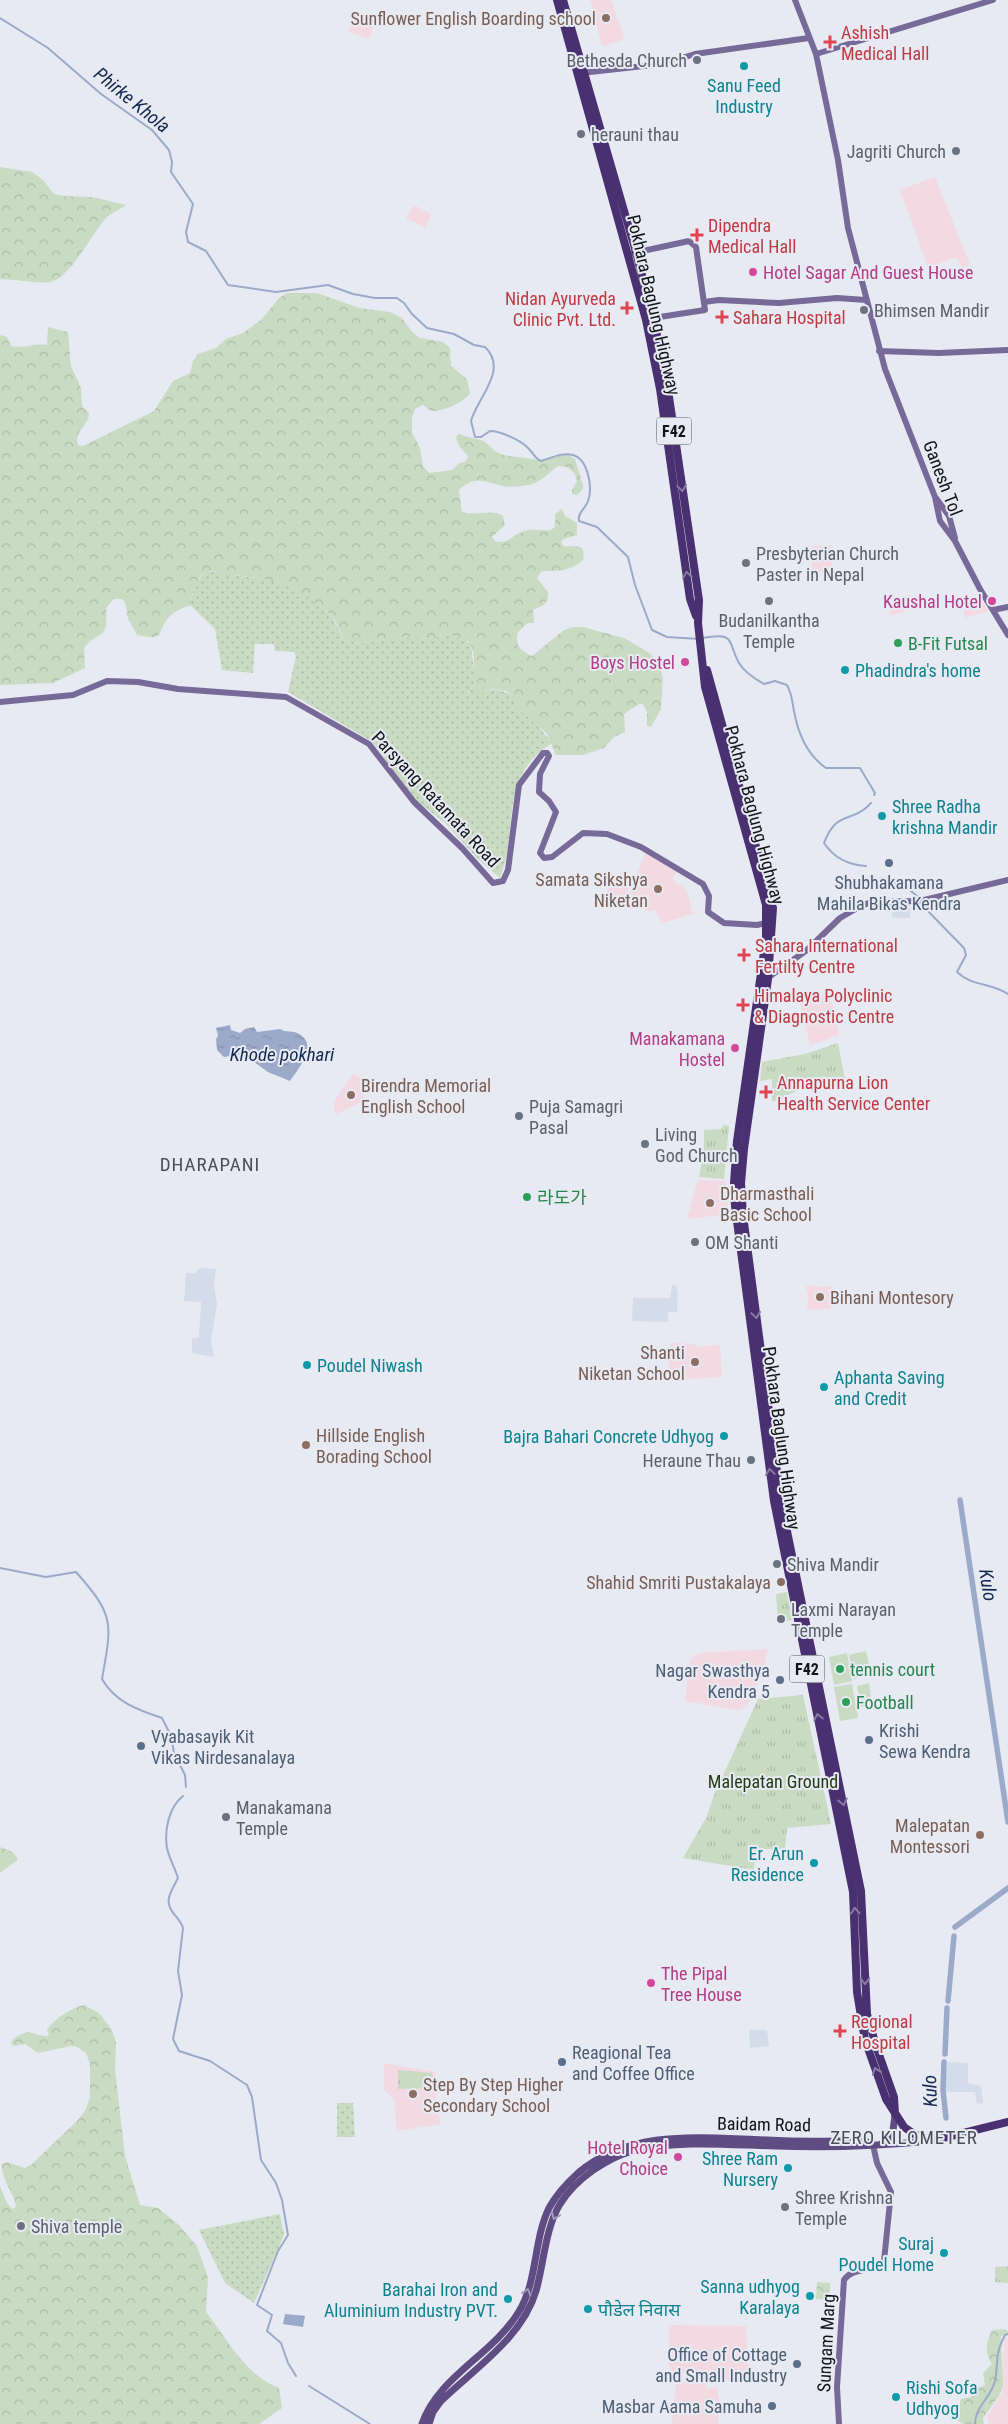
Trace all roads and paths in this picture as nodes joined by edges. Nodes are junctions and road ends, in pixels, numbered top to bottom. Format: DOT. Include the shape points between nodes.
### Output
graph roads {
  1 [pos="557,0"];
  2 [pos="563,0"];
  3 [pos="795,0"];
  4 [pos="993,0"];
  5 [pos="809,38"];
  6 [pos="816,54"];
  7 [pos="581,73"];
  8 [pos="632,253"];
  9 [pos="866,300"];
  10 [pos="704,302"];
  11 [pos="653,318"];
  12 [pos="1008,350"];
  13 [pos="879,351"];
  14 [pos="1008,607"];
  15 [pos="993,610"];
  16 [pos="698,623"];
  17 [pos="1008,635"];
  18 [pos="0,702"];
  19 [pos="1008,880"];
  20 [pos="770,922"];
  21 [pos="765,979"];
  22 [pos="896,2116"];
  23 [pos="1008,2122"];
  24 [pos="931,2141"];
  25 [pos="877,2145"];
  26 [pos="422,2424"];
  27 [pos="428,2424"];
  28 [pos="840,2424"];
  1 -- 7 [label="highway, Pokhara Baglung Highway / F42"];
  2 -- 7 [label="highway, Pokhara Baglung Highway / F42"];
  3 -- 5 [label="street, Ganesh Tol"];
  4 -- 6 [label="street"];
  5 -- 6 [label="street, Ganesh Tol"];
  5 -- 7 [label="street" via="695,54 662,64"];
  6 -- 9 [label="street, Ganesh Tol" via="844,190 848,228"];
  7 -- 8 [label="highway, Pokhara Baglung Highway / F42"];
  8 -- 10 [label="street" via="689,241 696,248"];
  8 -- 11 [label="highway, Pokhara Baglung Highway / F42"];
  16 -- 8 [label="highway, Pokhara Baglung Highway / F42, one-way" via="690,599 660,388"];
  9 -- 10 [label="street"];
  9 -- 13 [label="street, Ganesh Tol"];
  10 -- 11 [label="street" via="705,310"];
  11 -- 16 [label="highway, Pokhara Baglung Highway / F42, one-way" via="668,390 699,600"];
  12 -- 13 [label="street"];
  13 -- 15 [label="street, Ganesh Tol" via="935,497 949,516 955,541"];
  14 -- 15 [label="street"];
  15 -- 17 [label="street, Ganesh Tol"];
  16 -- 20 [label="highway, Pokhara Baglung Highway / F42" via="703,658 768,880 774,908"];
  18 -- 20 [label="street, Parsyang Ratamata Road" via="73,695 106,681 286,697 369,744 414,802 493,883 503,881 508,870 519,785 535,761 543,752 547,753 549,756 540,774 539,792 556,812 540,853 544,858 552,856 583,833 607,834 641,847 703,884 709,896 708,912 724,923 757,925"];
  19 -- 21 [label="street" via="920,901 871,902 840,918 807,950"];
  20 -- 21 [label="highway, Pokhara Baglung Highway / F42"];
  21 -- 22 [label="highway, Pokhara Baglung Highway / F42" via="744,1142 743,1215 781,1502 861,1891 868,2014 894,2097"];
  22 -- 24 [label="highway" via="914,2134"];
  22 -- 25 [label="main road" via="892,2136"];
  23 -- 24 [label="highway"];
  24 -- 25 [label="main road"];
  26 -- 25 [label="main road, Baidam Road, one-way" via="436,2397 496,2340 519,2312 549,2207 574,2177 604,2155 632,2144 678,2139 866,2141"];
  25 -- 27 [label="main road, Baidam Road, one-way" via="652,2148 634,2150 592,2172 571,2190 556,2212 536,2292 524,2317 498,2348 441,2401"];
  25 -- 28 [label="street, Sungam Marg" via="877,2163 891,2192 884,2260 877,2268 854,2273 844,2280 838,2387"];
}
